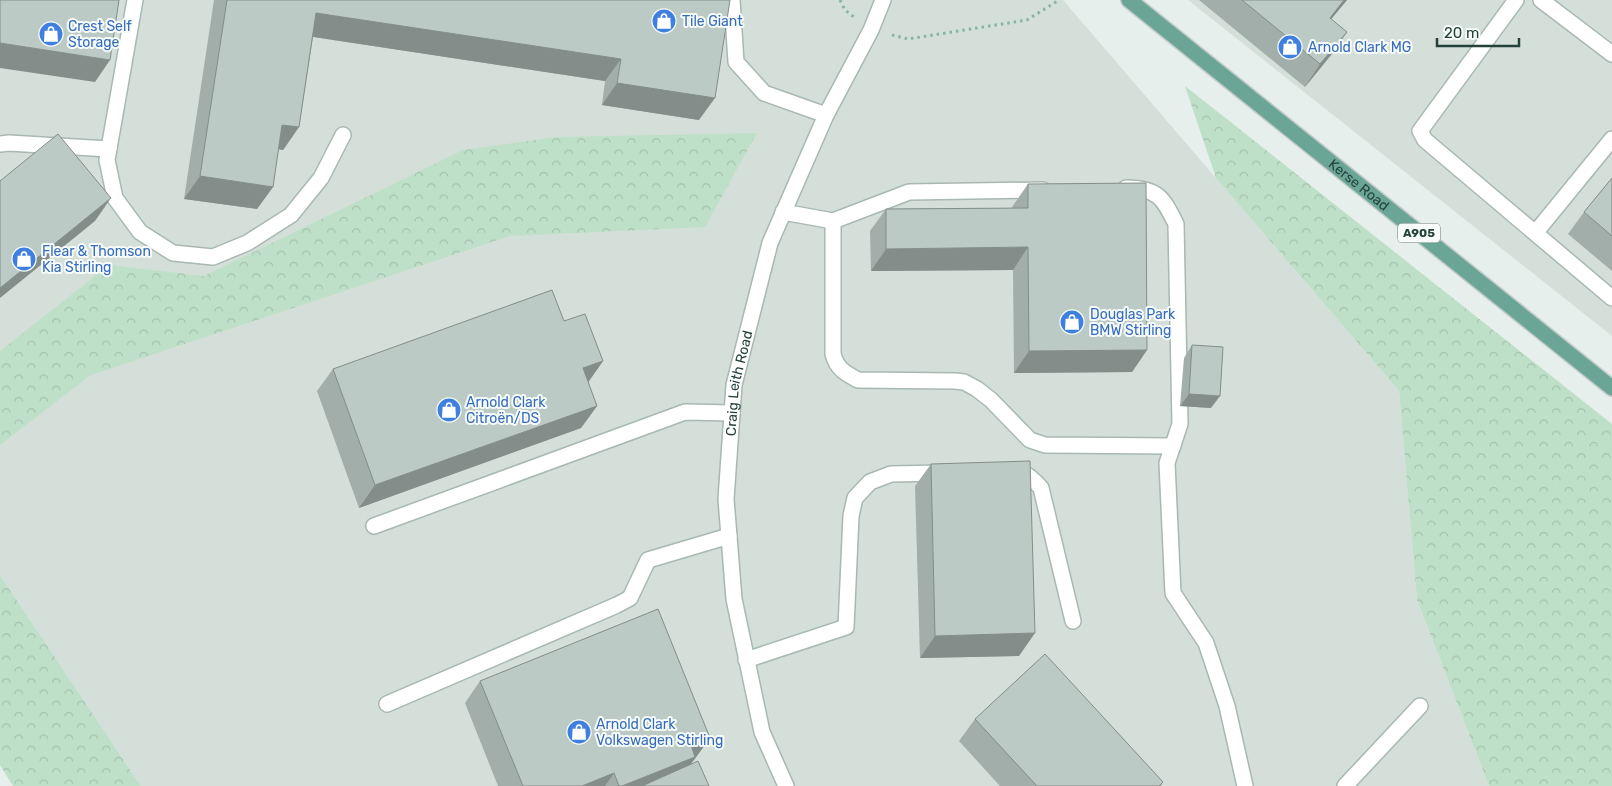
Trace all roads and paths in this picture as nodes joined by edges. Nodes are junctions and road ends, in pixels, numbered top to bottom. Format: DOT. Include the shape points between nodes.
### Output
graph roads {
  1 [pos="135,0"];
  2 [pos="732,0"];
  3 [pos="840,0"];
  4 [pos="883,0"];
  5 [pos="1059,0"];
  6 [pos="1129,0"];
  7 [pos="1516,0"];
  8 [pos="1541,0"];
  9 [pos="872,30"];
  10 [pos="1612,54"];
  11 [pos="826,115"];
  12 [pos="343,135"];
  13 [pos="1612,138"];
  14 [pos="0,144"];
  15 [pos="109,148"];
  16 [pos="1111,189"];
  17 [pos="1053,190"];
  18 [pos="784,212"];
  19 [pos="833,221"];
  20 [pos="1536,232"];
  21 [pos="1612,298"];
  22 [pos="1612,388"];
  23 [pos="732,413"];
  24 [pos="1173,446"];
  25 [pos="959,472"];
  26 [pos="998,472"];
  27 [pos="374,526"];
  28 [pos="729,536"];
  29 [pos="1073,620"];
  30 [pos="746,660"];
  31 [pos="387,704"];
  32 [pos="1420,706"];
  33 [pos="786,786"];
  34 [pos="1245,786"];
  35 [pos="1345,786"];
  1 -- 15 [label="street"];
  2 -- 11 [label="street" via="736,62 764,93"];
  3 -- 9 [label="path" via="846,10"];
  4 -- 9 [label="street, Craig Leith Road"];
  5 -- 9 [label="path" via="1027,20 908,39"];
  6 -- 22 [label="main road, Kerse Road / A905"];
  7 -- 20 [label="street" via="1420,130 1425,140"];
  8 -- 10 [label="street"];
  9 -- 11 [label="street, Craig Leith Road"];
  11 -- 18 [label="street, Craig Leith Road"];
  12 -- 15 [label="street" via="321,178 291,215 248,243 213,257 173,253 140,232 115,198 107,160"];
  13 -- 20 [label="street"];
  14 -- 15 [label="street"];
  16 -- 24 [label="street" via="1140,188 1155,192 1165,202 1176,224 1180,424"];
  17 -- 19 [label="street" via="909,192"];
  18 -- 19 [label="street"];
  18 -- 23 [label="street, Craig Leith Road" via="770,243 734,385"];
  19 -- 24 [label="street" via="833,354 836,364 844,372 858,380 964,382 991,400 1030,440 1045,445"];
  20 -- 21 [label="street"];
  23 -- 27 [label="street" via="685,412"];
  23 -- 28 [label="street, Craig Leith Road" via="726,499"];
  24 -- 34 [label="street" via="1167,463 1173,593 1206,643 1227,706"];
  25 -- 30 [label="street" via="891,474 870,482 855,498 851,516 846,627"];
  26 -- 29 [label="street" via="1018,471 1031,476 1041,488"];
  28 -- 30 [label="street, Craig Leith Road" via="734,599"];
  28 -- 31 [label="street" via="648,560 630,598"];
  30 -- 33 [label="street, Craig Leith Road" via="762,732"];
  32 -- 35 [label="street"];
}
